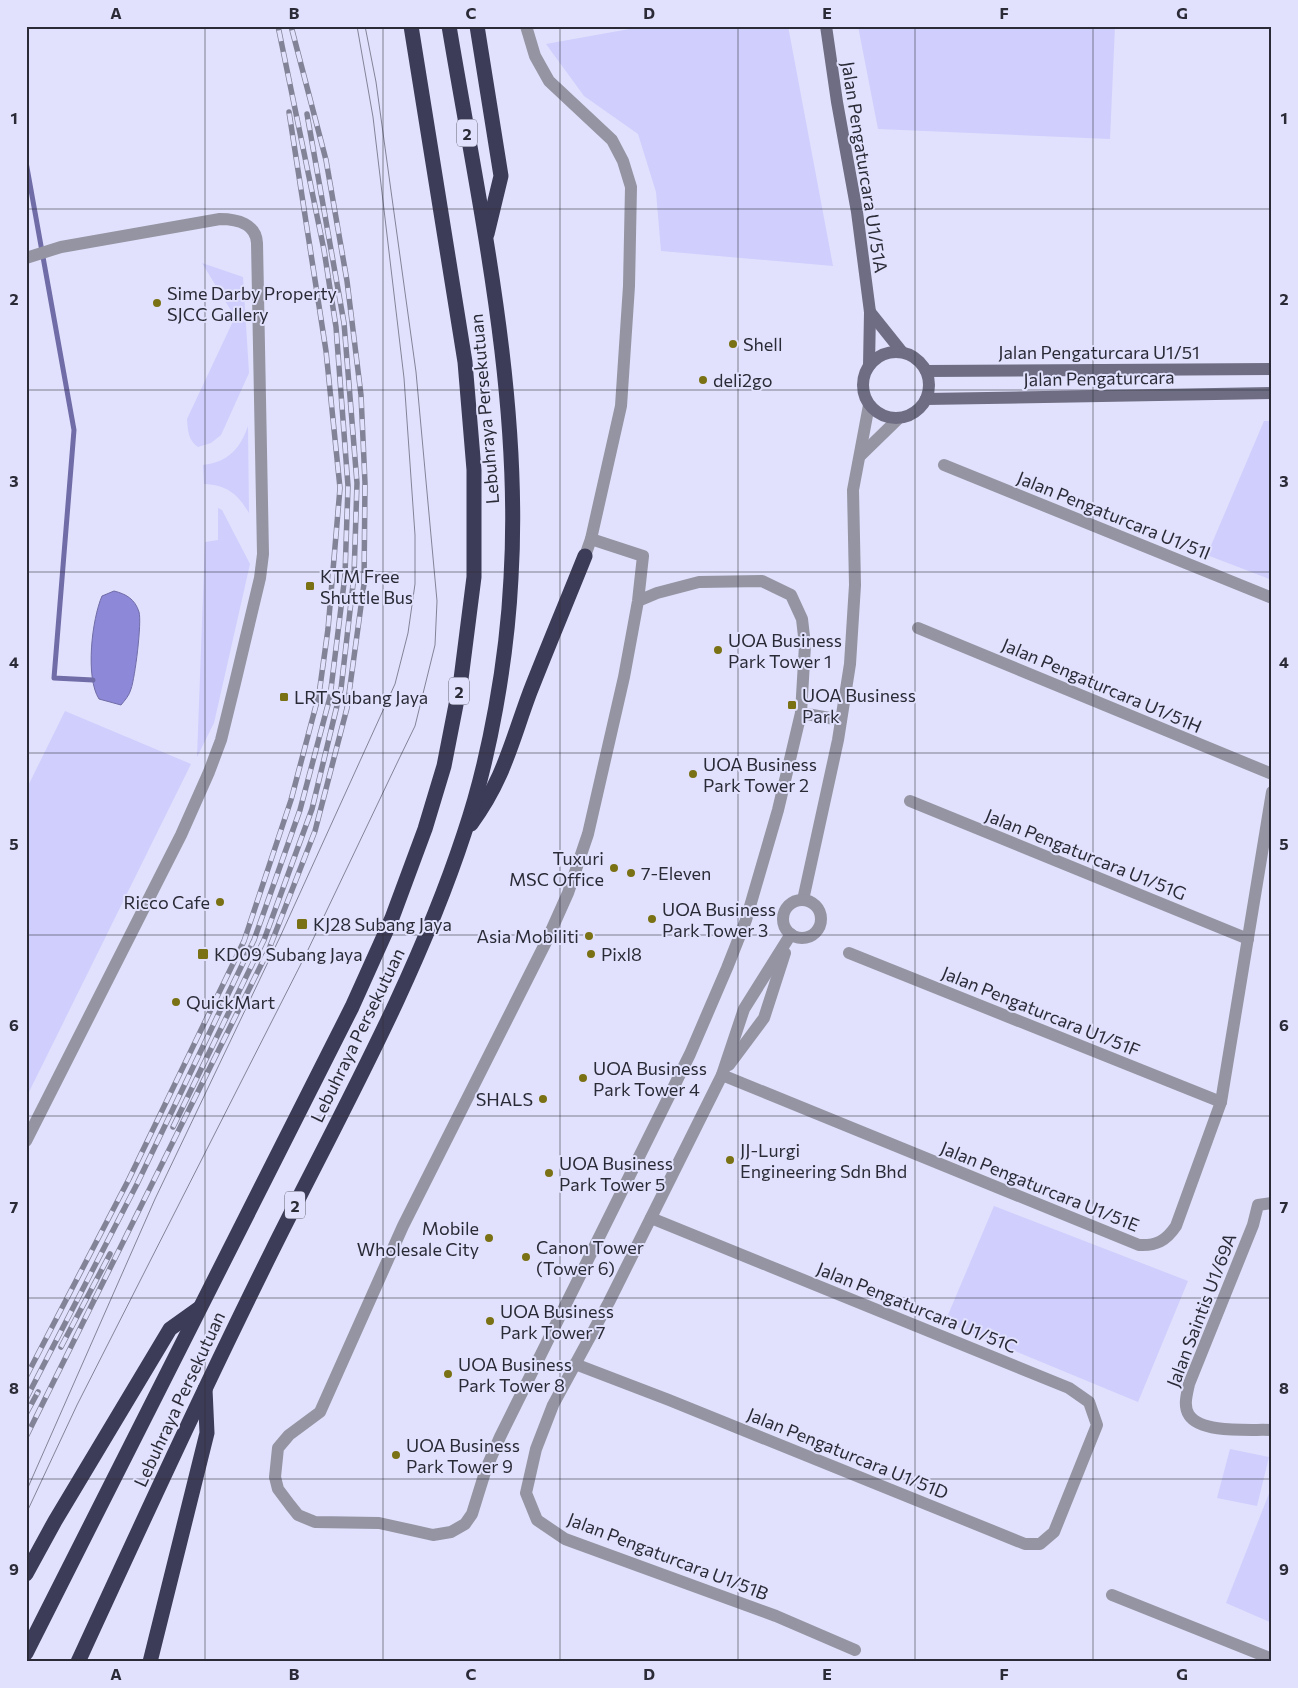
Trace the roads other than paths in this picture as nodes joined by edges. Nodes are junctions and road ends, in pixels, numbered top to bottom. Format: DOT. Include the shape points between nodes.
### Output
graph roads {
  1 [pos="411,26"];
  2 [pos="449,26"];
  3 [pos="477,26"];
  4 [pos="526,26"];
  5 [pos="826,26"];
  6 [pos="485,241"];
  7 [pos="26,258"];
  8 [pos="870,312"];
  9 [pos="902,352"];
  10 [pos="869,366"];
  11 [pos="1272,369"];
  12 [pos="926,371"];
  13 [pos="1272,393"];
  14 [pos="926,398"];
  15 [pos="869,405"];
  16 [pos="900,418"];
  17 [pos="862,454"];
  18 [pos="944,465"];
  19 [pos="592,539"];
  20 [pos="585,556"];
  21 [pos="1272,598"];
  22 [pos="638,601"];
  23 [pos="918,628"];
  24 [pos="801,713"];
  25 [pos="841,720"];
  26 [pos="1272,774"];
  27 [pos="1272,792"];
  28 [pos="910,802"];
  29 [pos="465,832"];
  30 [pos="803,900"];
  31 [pos="791,934"];
  32 [pos="1248,939"];
  33 [pos="849,953"];
  34 [pos="722,1075"];
  35 [pos="1221,1102"];
  36 [pos="26,1141"];
  37 [pos="1272,1203"];
  38 [pos="651,1218"];
  39 [pos="201,1306"];
  40 [pos="575,1364"];
  41 [pos="205,1385"];
  42 [pos="1272,1430"];
  43 [pos="1075,1480"];
  44 [pos="26,1574"];
  45 [pos="1112,1595"];
  46 [pos="855,1650"];
  47 [pos="26,1653"];
  48 [pos="1272,1659"];
  49 [pos="78,1662"];
  50 [pos="150,1662"];
  1 -- 39 [label="highway, Lebuhraya Persekutuan / 2" via="465,362 474,470 474,577 461,679 444,766 392,918 352,1006"];
  2 -- 6 [label="highway, Lebuhraya Persekutuan / 2"];
  3 -- 6 [label="highway" via="500,176"];
  4 -- 19 [label="street" via="535,56 549,81 612,140 631,187 629,286 621,406"];
  5 -- 8 [label="street, Jalan Pengaturcara U1/51A"];
  6 -- 29 [label="highway, Lebuhraya Persekutuan / 2" via="501,352 512,469 511,578 500,682"];
  7 -- 36 [label="street" via="61,248 220,219 242,223 256,236 263,554 235,683 210,772"];
  8 -- 9 [label="street"];
  8 -- 10 [label="street, Jalan Pengaturcara U1/51A"];
  9 -- 10 [label="street" via="882,355"];
  9 -- 12 [label="street" via="912,356"];
  10 -- 15 [label="street" via="863,381"];
  11 -- 12 [label="street, Jalan Pengaturcara U1/51"];
  12 -- 14 [label="street" via="929,380"];
  13 -- 14 [label="street, Jalan Pengaturcara"];
  14 -- 16 [label="street" via="915,412"];
  15 -- 16 [label="street" via="883,416"];
  15 -- 17 [label="street"];
  16 -- 17 [label="street"];
  17 -- 25 [label="street" via="853,490 855,585 850,664"];
  18 -- 21 [label="street, Jalan Pengaturcara U1/51I"];
  19 -- 20 [label="street"];
  19 -- 22 [label="street" via="643,556"];
  20 -- 29 [label="highway" via="500,778"];
  22 -- 24 [label="street" via="699,582 762,581 791,595 802,619 805,645"];
  22 -- 24 [label="street" via="588,834 568,893 403,1226 320,1412 288,1435 278,1448 275,1477 278,1489 298,1515 315,1522 380,1523 433,1535 451,1532 465,1524 472,1514 486,1469 516,1403 690,1054 727,968 746,920 776,820"];
  23 -- 26 [label="street, Jalan Pengaturcara U1/51H"];
  24 -- 25 [label="street"];
  25 -- 30 [label="street"];
  27 -- 32 [label="street, Jalan Pengaturcara U1/51E"];
  28 -- 32 [label="street, Jalan Pengaturcara U1/51G"];
  29 -- 41 [label="highway, Lebuhraya Persekutuan / 2" via="425,936 384,1024"];
  30 -- 31 [label="street" via="792,903 785,913 784,924"];
  30 -- 31 [label="street" via="814,904 821,921 810,936 803,938"];
  31 -- 34 [label="street, Jalan Pengaturcara U1/51B" via="744,1009"];
  31 -- 34 [label="street, Jalan Pengaturcara U1/51B" via="764,1018"];
  32 -- 35 [label="street, Jalan Pengaturcara U1/51E"];
  33 -- 35 [label="street, Jalan Pengaturcara U1/51F"];
  34 -- 35 [label="street, Jalan Pengaturcara U1/51E" via="1138,1245 1152,1246 1168,1238 1176,1226"];
  34 -- 38 [label="street, Jalan Pengaturcara U1/51B"];
  37 -- 42 [label="street, Jalan Saintis U1/69A" via="1258,1205 1189,1384 1186,1401 1189,1416 1205,1428"];
  38 -- 40 [label="street, Jalan Pengaturcara U1/51B"];
  38 -- 43 [label="street, Jalan Pengaturcara U1/51C" via="1068,1388 1089,1402 1097,1425"];
  39 -- 44 [label="highway" via="170,1329"];
  39 -- 47 [label="highway, Lebuhraya Persekutuan / 2"];
  40 -- 43 [label="street, Jalan Pengaturcara U1/51D" via="1025,1544 1040,1544 1054,1532"];
  40 -- 46 [label="street, Jalan Pengaturcara U1/51B" via="553,1405 536,1448 526,1493 537,1520 565,1539 776,1616"];
  41 -- 49 [label="highway, Lebuhraya Persekutuan / 2"];
  41 -- 50 [label="highway" via="207,1433"];
  45 -- 48 [label="street"];
}
